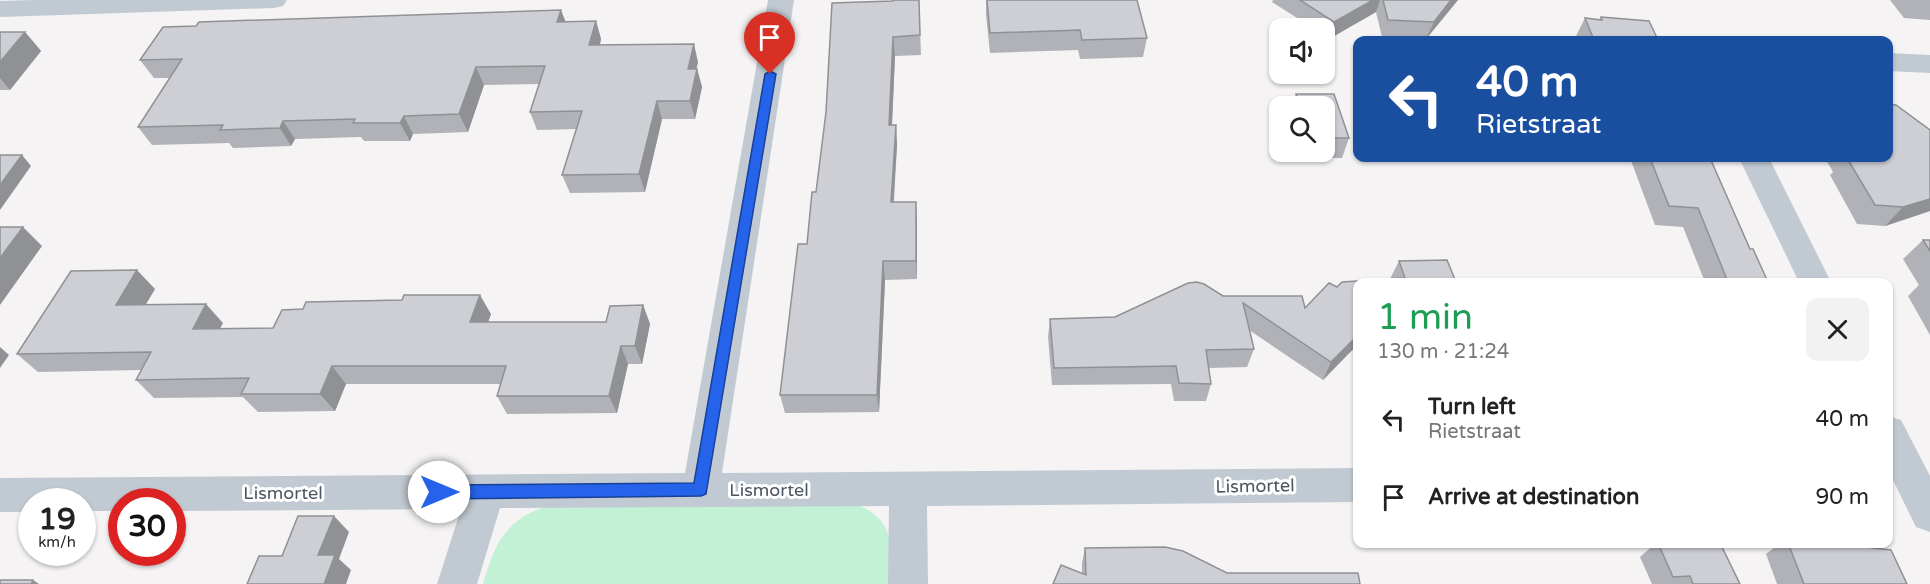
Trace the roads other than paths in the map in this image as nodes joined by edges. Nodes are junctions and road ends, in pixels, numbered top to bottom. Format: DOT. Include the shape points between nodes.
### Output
graph roads {
  1 [pos="274,0"];
  2 [pos="781,0"];
  3 [pos="0,9"];
  4 [pos="1893,62"];
  5 [pos="1930,64"];
  6 [pos="1756,162"];
  7 [pos="1813,278"];
  8 [pos="1893,451"];
  9 [pos="1899,476"];
  10 [pos="1353,485"];
  11 [pos="701,489"];
  12 [pos="908,490"];
  13 [pos="486,491"];
  14 [pos="0,495"];
  15 [pos="1930,515"];
  16 [pos="457,584"];
  17 [pos="908,584"];
  1 -- 3 [label="street"];
  2 -- 11 [label="street"];
  4 -- 5 [label="street"];
  6 -- 7 [label="street"];
  8 -- 9 [label="street"];
  9 -- 15 [label="street"];
  10 -- 12 [label="street, Lismortel"];
  11 -- 12 [label="street, Lismortel"];
  11 -- 13 [label="street, Lismortel"];
  12 -- 17 [label="street"];
  13 -- 14 [label="street, Lismortel"];
  13 -- 16 [label="street"];
}
